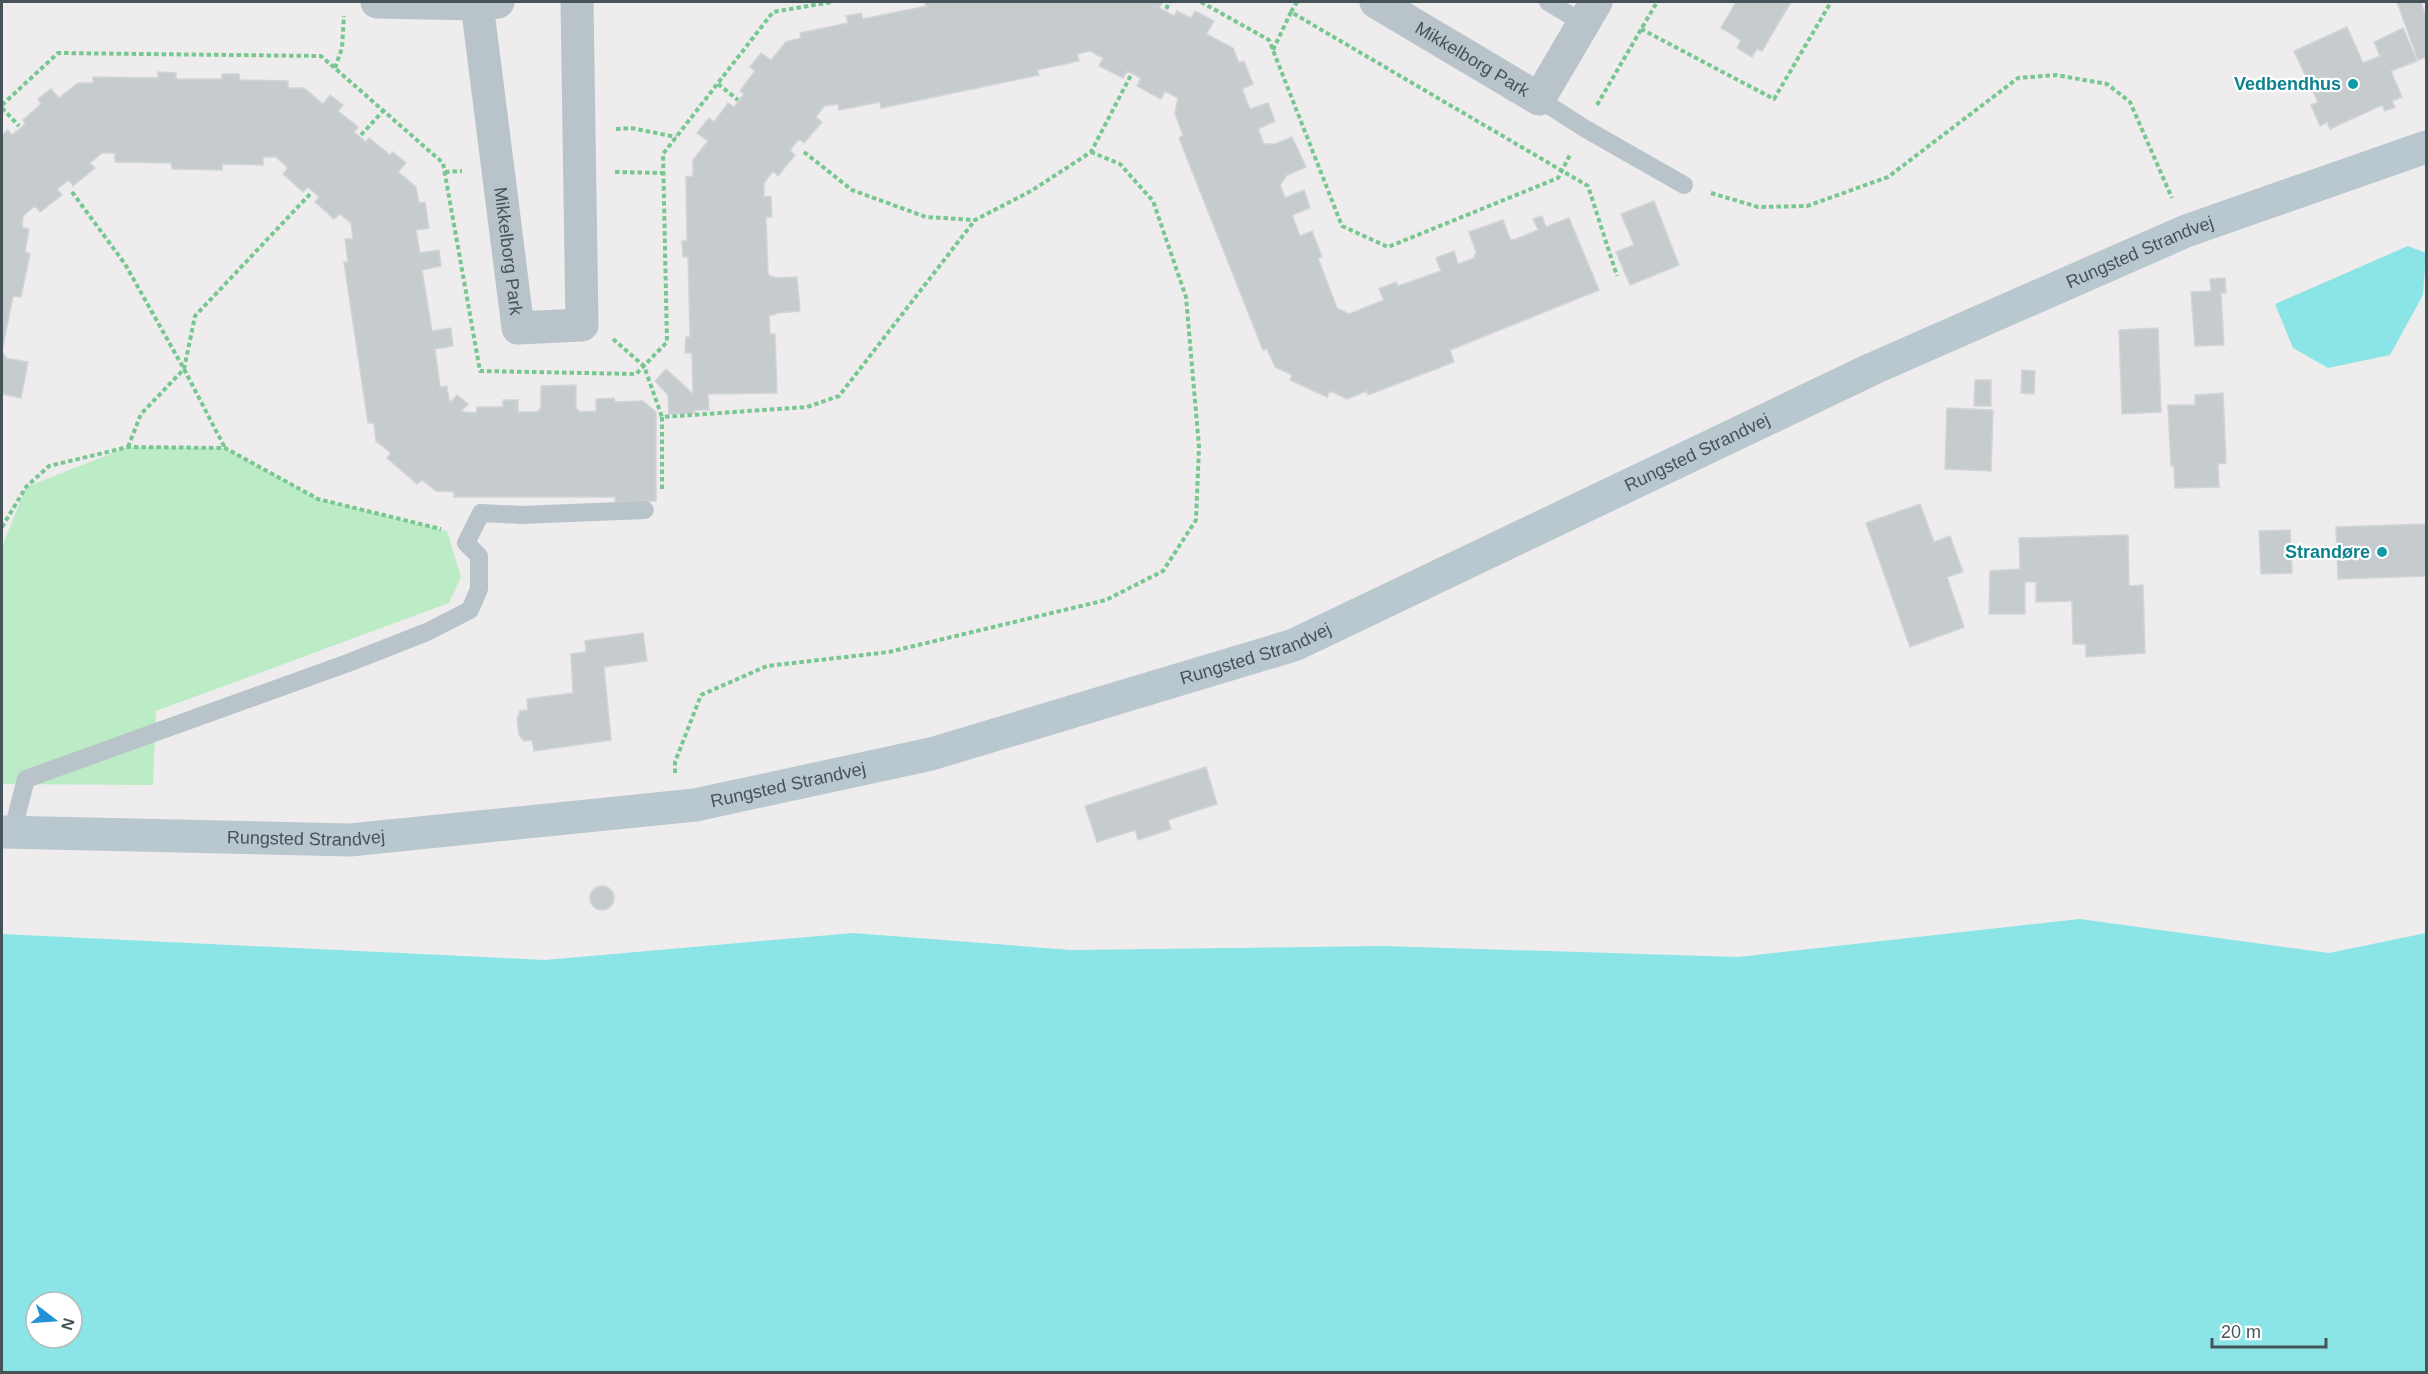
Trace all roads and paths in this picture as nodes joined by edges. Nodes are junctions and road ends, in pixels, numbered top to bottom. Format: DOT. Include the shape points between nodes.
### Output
graph roads {
  1 [pos="377,2"];
  2 [pos="577,2"];
  3 [pos="793,2"];
  4 [pos="1170,2"];
  5 [pos="1201,2"];
  6 [pos="1297,2"];
  7 [pos="1376,2"];
  8 [pos="1548,2"];
  9 [pos="1657,2"];
  10 [pos="1831,2"];
  11 [pos="488,3"];
  12 [pos="794,8"];
  13 [pos="1166,9"];
  14 [pos="1291,12"];
  15 [pos="1590,12"];
  16 [pos="344,13"];
  17 [pos="1641,29"];
  18 [pos="1273,50"];
  19 [pos="335,68"];
  20 [pos="1131,75"];
  21 [pos="718,84"];
  22 [pos="1539,99"];
  23 [pos="738,100"];
  24 [pos="2,108"];
  25 [pos="384,111"];
  26 [pos="19,126"];
  27 [pos="1584,128"];
  28 [pos="579,130"];
  29 [pos="361,135"];
  30 [pos="676,137"];
  31 [pos="2427,147"];
  32 [pos="804,152"];
  33 [pos="1091,152"];
  34 [pos="579,171"];
  35 [pos="1562,171"];
  36 [pos="663,173"];
  37 [pos="1684,185"];
  38 [pos="72,192"];
  39 [pos="311,193"];
  40 [pos="975,220"];
  41 [pos="2186,231"];
  42 [pos="1617,276"];
  43 [pos="644,366"];
  44 [pos="184,369"];
  45 [pos="662,417"];
  46 [pos="128,447"];
  47 [pos="225,448"];
  48 [pos="645,510"];
  49 [pos="2,527"];
  50 [pos="466,543"];
  51 [pos="678,807"];
  52 [pos="7,832"];
  1 -- 11 [label="street, Mikkelborg Park"];
  2 -- 28 [label="street, Mikkelborg Park"];
  3 -- 12 [label="path"];
  4 -- 13 [label="path"];
  5 -- 18 [label="path" via="1269,40"];
  6 -- 14 [label="path"];
  7 -- 22 [label="street, Mikkelborg Park"];
  8 -- 15 [label="lane"];
  9 -- 17 [label="path"];
  10 -- 17 [label="path" via="1774,99"];
  11 -- 34 [label="street, Mikkelborg Park" via="518,328 582,325"];
  14 -- 18 [label="path"];
  14 -- 35 [label="path"];
  15 -- 22 [label="street"];
  16 -- 19 [label="path" via="342,48"];
  17 -- 27 [label="path"];
  18 -- 35 [label="path" via="1342,226 1388,247 1558,178"];
  20 -- 33 [label="path"];
  21 -- 23 [label="path"];
  22 -- 27 [label="lane"];
  24 -- 26 [label="path"];
  25 -- 29 [label="path"];
  27 -- 35 [label="path"];
  27 -- 37 [label="lane"];
  28 -- 30 [label="path" via="632,128"];
  28 -- 34 [label="street, Mikkelborg Park"];
  31 -- 41 [label="main road, Rungsted Strandvej"];
  32 -- 40 [label="path" via="852,190 926,217"];
  33 -- 40 [label="path"];
  33 -- 51 [label="path" via="1120,164 1153,201 1186,297 1199,447 1196,520 1163,571 1106,600 889,651 767,666 701,695 675,762"];
  34 -- 36 [label="path"];
  35 -- 42 [label="path" via="1588,186"];
  37 -- 41 [label="path" via="1758,207 1808,206 1888,177 2018,78 2056,75 2107,84 2130,102"];
  38 -- 44 [label="path" via="125,264"];
  39 -- 44 [label="path" via="195,316"];
  40 -- 45 [label="path" via="839,396 807,407"];
  41 -- 51 [label="main road, Rungsted Strandvej" via="1872,369 1294,645 931,754"];
  43 -- 45 [label="path"];
  44 -- 46 [label="path" via="141,414"];
  44 -- 47 [label="path"];
  45 -- 48 [label="path" via="662,514"];
  46 -- 47 [label="path"];
  46 -- 49 [label="path" via="50,466 27,487"];
  47 -- 50 [label="path" via="318,499 447,531"];
  48 -- 50 [label="lane" via="481,513"];
  50 -- 52 [label="lane" via="479,555 479,589 470,609 427,632 358,659 26,779"];
  51 -- 52 [label="main road, Rungsted Strandvej" via="350,840"];
}
